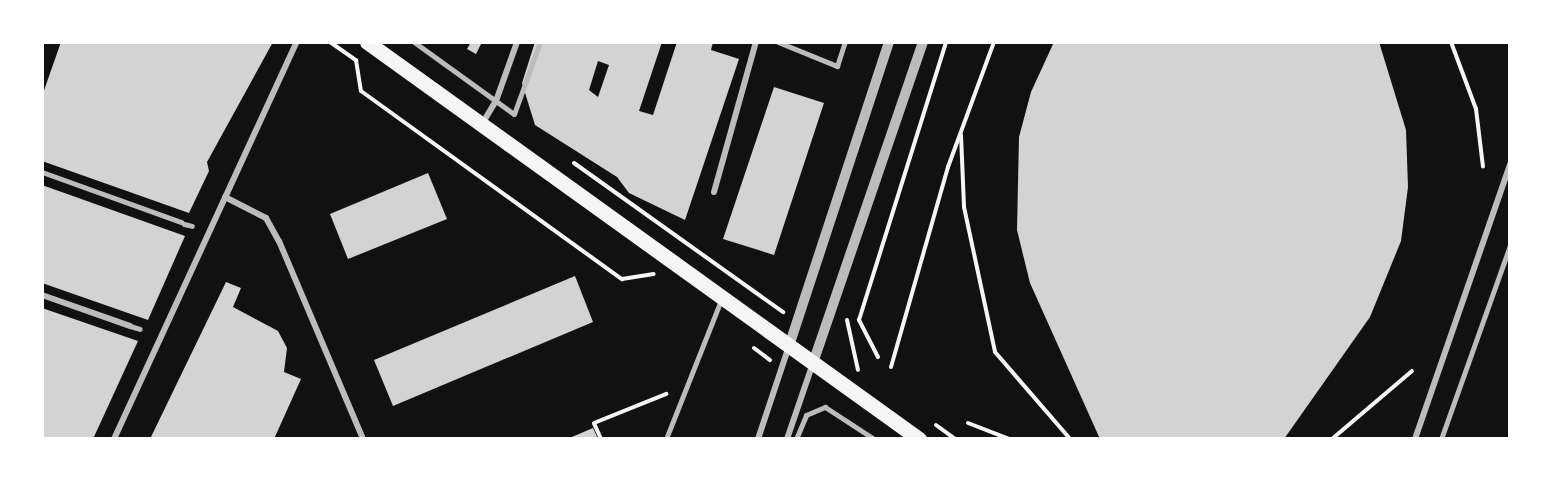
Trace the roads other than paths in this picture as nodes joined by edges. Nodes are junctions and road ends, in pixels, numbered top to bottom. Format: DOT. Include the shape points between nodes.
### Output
graph roads {
  1 [pos="297,42"];
  2 [pos="367,42"];
  3 [pos="414,42"];
  4 [pos="516,42"];
  5 [pos="540,42"];
  6 [pos="756,42"];
  7 [pos="778,42"];
  8 [pos="845,42"];
  9 [pos="889,42"];
  10 [pos="923,42"];
  11 [pos="496,101"];
  12 [pos="480,126"];
  13 [pos="1510,164"];
  14 [pos="42,172"];
  15 [pos="714,192"];
  16 [pos="225,197"];
  17 [pos="192,226"];
  18 [pos="1510,245"];
  19 [pos="42,295"];
  20 [pos="721,300"];
  21 [pos="130,326"];
  22 [pos="143,330"];
  23 [pos="789,346"];
  24 [pos="813,363"];
  25 [pos="114,439"];
  26 [pos="363,439"];
  27 [pos="666,439"];
  28 [pos="758,439"];
  29 [pos="788,439"];
  30 [pos="796,439"];
  31 [pos="874,439"];
  32 [pos="920,439"];
  33 [pos="1415,439"];
  34 [pos="1441,439"];
  1 -- 16 [label="street"];
  2 -- 12 [label="main road"];
  3 -- 11 [label="street"];
  4 -- 11 [label="street"];
  5 -- 11 [label="street" via="514,114"];
  6 -- 15 [label="street"];
  7 -- 8 [label="street" via="837,66"];
  9 -- 23 [label="street"];
  10 -- 24 [label="street"];
  11 -- 12 [label="street"];
  12 -- 20 [label="main road"];
  13 -- 33 [label="street"];
  14 -- 17 [label="street"];
  16 -- 25 [label="street"];
  16 -- 26 [label="street" via="266,218"];
  18 -- 34 [label="street"];
  19 -- 21 [label="street"];
  20 -- 23 [label="main road"];
  20 -- 27 [label="lane"];
  21 -- 22 [label="street"];
  23 -- 24 [label="main road"];
  23 -- 28 [label="street"];
  24 -- 29 [label="street"];
  24 -- 32 [label="main road"];
  30 -- 31 [label="street" via="806,415 825,407"];
}
